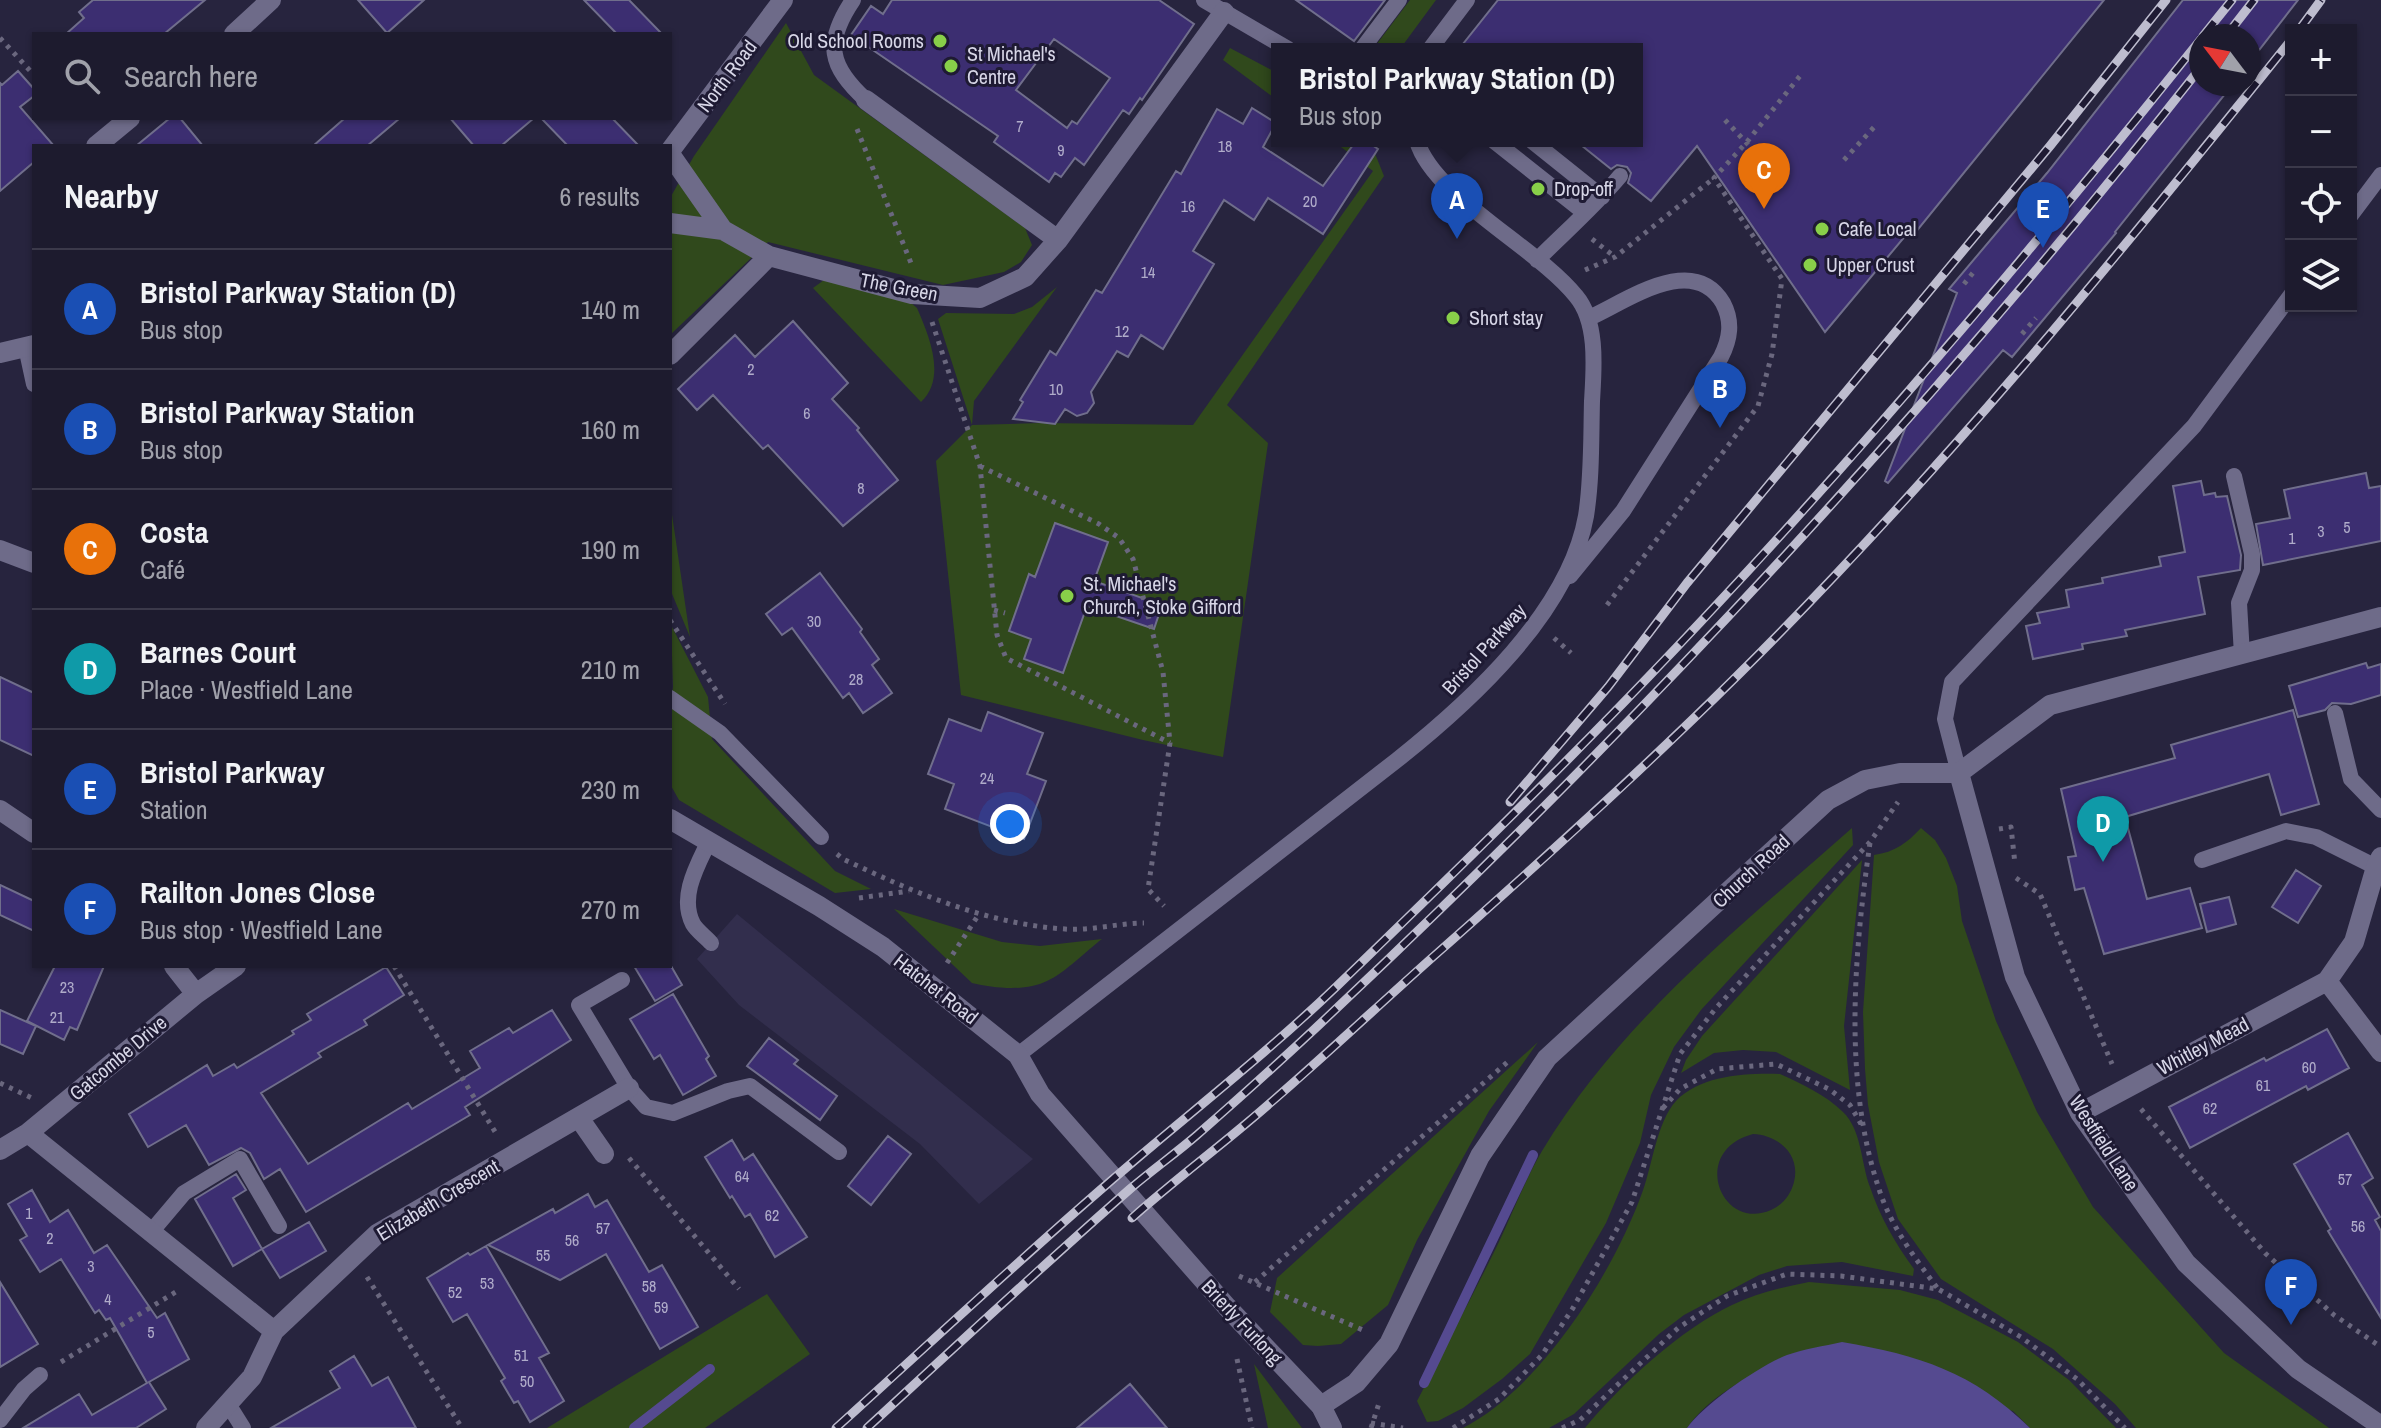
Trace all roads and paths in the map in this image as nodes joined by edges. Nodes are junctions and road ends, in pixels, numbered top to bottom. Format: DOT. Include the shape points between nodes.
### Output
graph roads {
  1 [pos="271,0"];
  2 [pos="783,0"];
  3 [pos="853,0"];
  4 [pos="1204,0"];
  5 [pos="1399,0"];
  6 [pos="1467,0"];
  7 [pos="1224,12"];
  8 [pos="236,32"];
  9 [pos="0,38"];
  10 [pos="1278,43"];
  11 [pos="1367,43"];
  12 [pos="1435,43"];
  13 [pos="32,73"];
  14 [pos="1800,76"];
  15 [pos="866,100"];
  16 [pos="128,120"];
  17 [pos="1725,120"];
  18 [pos="1876,125"];
  19 [pos="1746,143"];
  20 [pos="98,144"];
  21 [pos="1419,147"];
  22 [pos="1502,147"];
  23 [pos="1540,147"];
  24 [pos="672,150"];
  25 [pos="1756,153"];
  26 [pos="672,156"];
  27 [pos="1844,160"];
  28 [pos="2381,175"];
  29 [pos="1620,176"];
  30 [pos="1714,178"];
  31 [pos="1602,197"];
  32 [pos="2357,207"];
  33 [pos="1585,213"];
  34 [pos="672,223"];
  35 [pos="723,230"];
  36 [pos="1058,240"];
  37 [pos="769,256"];
  38 [pos="1537,260"];
  39 [pos="1976,269"];
  40 [pos="1964,284"];
  41 [pos="1569,287"];
  42 [pos="925,297"];
  43 [pos="2285,303"];
  44 [pos="1589,318"];
  45 [pos="2036,318"];
  46 [pos="2022,334"];
  47 [pos="30,346"];
  48 [pos="0,353"];
  49 [pos="672,353"];
  50 [pos="980,466"];
  51 [pos="2234,476"];
  52 [pos="0,550"];
  53 [pos="32,562"];
  54 [pos="1558,590"];
  55 [pos="994,610"];
  56 [pos="1005,613"];
  57 [pos="2381,617"];
  58 [pos="672,623"];
  59 [pos="2242,655"];
  60 [pos="672,699"];
  61 [pos="2335,713"];
  62 [pos="720,733"];
  63 [pos="1170,743"];
  64 [pos="1959,773"];
  65 [pos="1907,791"];
  66 [pos="0,810"];
  67 [pos="2381,810"];
  68 [pos="672,820"];
  69 [pos="32,832"];
  70 [pos="821,837"];
  71 [pos="1870,842"];
  72 [pos="708,843"];
  73 [pos="2202,860"];
  74 [pos="2378,862"];
  75 [pos="910,890"];
  76 [pos="874,895"];
  77 [pos="1164,906"];
  78 [pos="979,914"];
  79 [pos="1181,925"];
  80 [pos="711,943"];
  81 [pos="948,957"];
  82 [pos="176,968"];
  83 [pos="233,968"];
  84 [pos="395,968"];
  85 [pos="622,980"];
  86 [pos="2327,981"];
  87 [pos="196,994"];
  88 [pos="2381,1052"];
  89 [pos="1018,1055"];
  90 [pos="1512,1059"];
  91 [pos="629,1088"];
  92 [pos="1660,1113"];
  93 [pos="2080,1113"];
  94 [pos="579,1118"];
  95 [pos="1863,1129"];
  96 [pos="28,1133"];
  97 [pos="0,1150"];
  98 [pos="839,1152"];
  99 [pos="604,1154"];
  100 [pos="510,1156"];
  101 [pos="1149,1219"];
  102 [pos="279,1226"];
  103 [pos="151,1232"];
  104 [pos="354,1256"];
  105 [pos="1227,1272"];
  106 [pos="204,1275"];
  107 [pos="1255,1282"];
  108 [pos="739,1289"];
  109 [pos="1938,1289"];
  110 [pos="274,1331"];
  111 [pos="1370,1333"];
  112 [pos="1235,1353"];
  113 [pos="40,1375"];
  114 [pos="228,1404"];
  115 [pos="1321,1406"];
  116 [pos="0,1420"];
  117 [pos="1580,1420"];
  118 [pos="1371,1423"];
  119 [pos="2381,1426"];
  120 [pos="206,1428"];
  121 [pos="243,1428"];
  122 [pos="462,1428"];
  123 [pos="1252,1428"];
  124 [pos="1332,1428"];
  125 [pos="1403,1428"];
  126 [pos="1453,1428"];
  127 [pos="1562,1428"];
  128 [pos="1578,1428"];
  129 [pos="2125,1428"];
  1 -- 8 [label="street"];
  2 -- 24 [label="street, North Road"];
  3 -- 15 [label="lane" via="843,15 835,56 844,80"];
  4 -- 7 [label="lane"];
  5 -- 11 [label="lane"];
  6 -- 12 [label="lane"];
  7 -- 10 [label="lane"];
  7 -- 36 [label="street, The Green"];
  9 -- 13 [label="path"];
  14 -- 19 [label="path"];
  15 -- 36 [label="street"];
  15 -- 42 [label="path" via="853,121"];
  16 -- 20 [label="street"];
  17 -- 19 [label="path"];
  18 -- 27 [label="path"];
  19 -- 25 [label="path"];
  21 -- 38 [label="lane, Bristol Parkway" via="1445,184"];
  22 -- 33 [label="lane"];
  23 -- 31 [label="lane"];
  26 -- 35 [label="street, The Green"];
  28 -- 32 [label="lane"];
  29 -- 31 [label="lane"];
  30 -- 41 [label="path" via="1615,257 1583,271"];
  31 -- 33 [label="lane"];
  33 -- 38 [label="lane"];
  34 -- 35 [label="street, The Green"];
  35 -- 37 [label="street, The Green"];
  36 -- 42 [label="street, The Green" via="1025,277 980,298"];
  37 -- 42 [label="street, The Green"];
  37 -- 49 [label="street"];
  38 -- 41 [label="lane, Bristol Parkway"];
  39 -- 40 [label="path"];
  41 -- 44 [label="lane, Bristol Parkway"];
  42 -- 50 [label="path"];
  43 -- 64 [label="lane" via="2194,426 1952,682 1945,719"];
  44 -- 54 [label="lane, Bristol Parkway" via="1589,491 1579,539"];
  44 -- 54 [label="lane" via="1667,282 1692,279 1721,301 1730,334 1721,357 1623,511"];
  45 -- 46 [label="path"];
  47 -- 48 [label="street"];
  50 -- 55 [label="path"];
  50 -- 63 [label="path" via="1119,538 1133,559 1163,672"];
  51 -- 59 [label="lane" via="2252,554 2252,570 2239,603"];
  52 -- 53 [label="street"];
  54 -- 79 [label="lane, Bristol Parkway" via="1507,657 1452,714"];
  55 -- 56 [label="path"];
  55 -- 63 [label="path" via="1006,658"];
  57 -- 59 [label="street"];
  58 -- 62 [label="path" via="725,704"];
  59 -- 64 [label="street" via="2050,705"];
  60 -- 62 [label="lane"];
  61 -- 67 [label="lane" via="2351,779"];
  62 -- 70 [label="lane"];
  63 -- 77 [label="path" via="1148,889"];
  64 -- 93 [label="street, Westfield Lane" via="2015,977"];
  64 -- 115 [label="street, Church Road" via="1900,773 1865,780 1828,800 1547,1058 1480,1156 1389,1344 1356,1383"];
  65 -- 71 [label="path"];
  66 -- 69 [label="street"];
  68 -- 72 [label="street, Hatchet Road"];
  70 -- 75 [label="path" via="843,859"];
  71 -- 92 [label="path" via="1680,1054"];
  71 -- 95 [label="path" via="1857,987 1856,1067"];
  72 -- 80 [label="lane" via="688,899 693,924"];
  72 -- 89 [label="street, Hatchet Road" via="883,947"];
  73 -- 74 [label="lane" via="2286,831"];
  74 -- 86 [label="street, Whitley Mead" via="2354,942"];
  75 -- 76 [label="path"];
  75 -- 78 [label="path"];
  78 -- 79 [label="path" via="1068,929"];
  78 -- 81 [label="path"];
  79 -- 89 [label="lane, Bristol Parkway"];
  82 -- 87 [label="street"];
  83 -- 87 [label="street, Gatcombe Drive"];
  84 -- 100 [label="path"];
  85 -- 91 [label="lane" via="579,1005"];
  86 -- 88 [label="street"];
  86 -- 93 [label="street, Whitley Mead"];
  87 -- 96 [label="street, Gatcombe Drive"];
  89 -- 101 [label="street, Hatchet Road" via="1040,1094"];
  90 -- 107 [label="path"];
  91 -- 94 [label="street, Elizabeth Crescent"];
  91 -- 98 [label="lane" via="646,1107 673,1113 750,1086"];
  92 -- 95 [label="path" via="1680,1089 1717,1069 1776,1064 1840,1097"];
  92 -- 126 [label="path" via="1632,1202 1566,1320 1542,1355 1499,1399"];
  93 -- 119 [label="street, Westfield Lane" via="2186,1263 2298,1369"];
  94 -- 99 [label="street"];
  94 -- 100 [label="street, Elizabeth Crescent"];
  95 -- 109 [label="path" via="1880,1191 1906,1246"];
  96 -- 97 [label="street, Gatcombe Drive"];
  96 -- 103 [label="street"];
  99 -- 108 [label="path" via="625,1154"];
  100 -- 104 [label="street, Elizabeth Crescent" via="377,1234"];
  101 -- 115 [label="street, Brierly Furlong"];
  102 -- 103 [label="lane" via="240,1159 184,1193"];
  103 -- 106 [label="street"];
  104 -- 110 [label="street, Elizabeth Crescent"];
  104 -- 122 [label="path"];
  105 -- 107 [label="path"];
  106 -- 110 [label="street"];
  106 -- 113 [label="path"];
  107 -- 111 [label="path"];
  109 -- 117 [label="path" via="1787,1274 1727,1296 1678,1328"];
  109 -- 129 [label="path" via="2021,1337 2077,1379"];
  110 -- 114 [label="street, Elizabeth Crescent" via="252,1377"];
  112 -- 123 [label="path"];
  113 -- 116 [label="lane"];
  114 -- 120 [label="street, Elizabeth Crescent"];
  114 -- 121 [label="lane"];
  115 -- 124 [label="street, Brierly Furlong"];
  117 -- 127 [label="path"];
  117 -- 128 [label="path"];
  118 -- 125 [label="path"];
}
